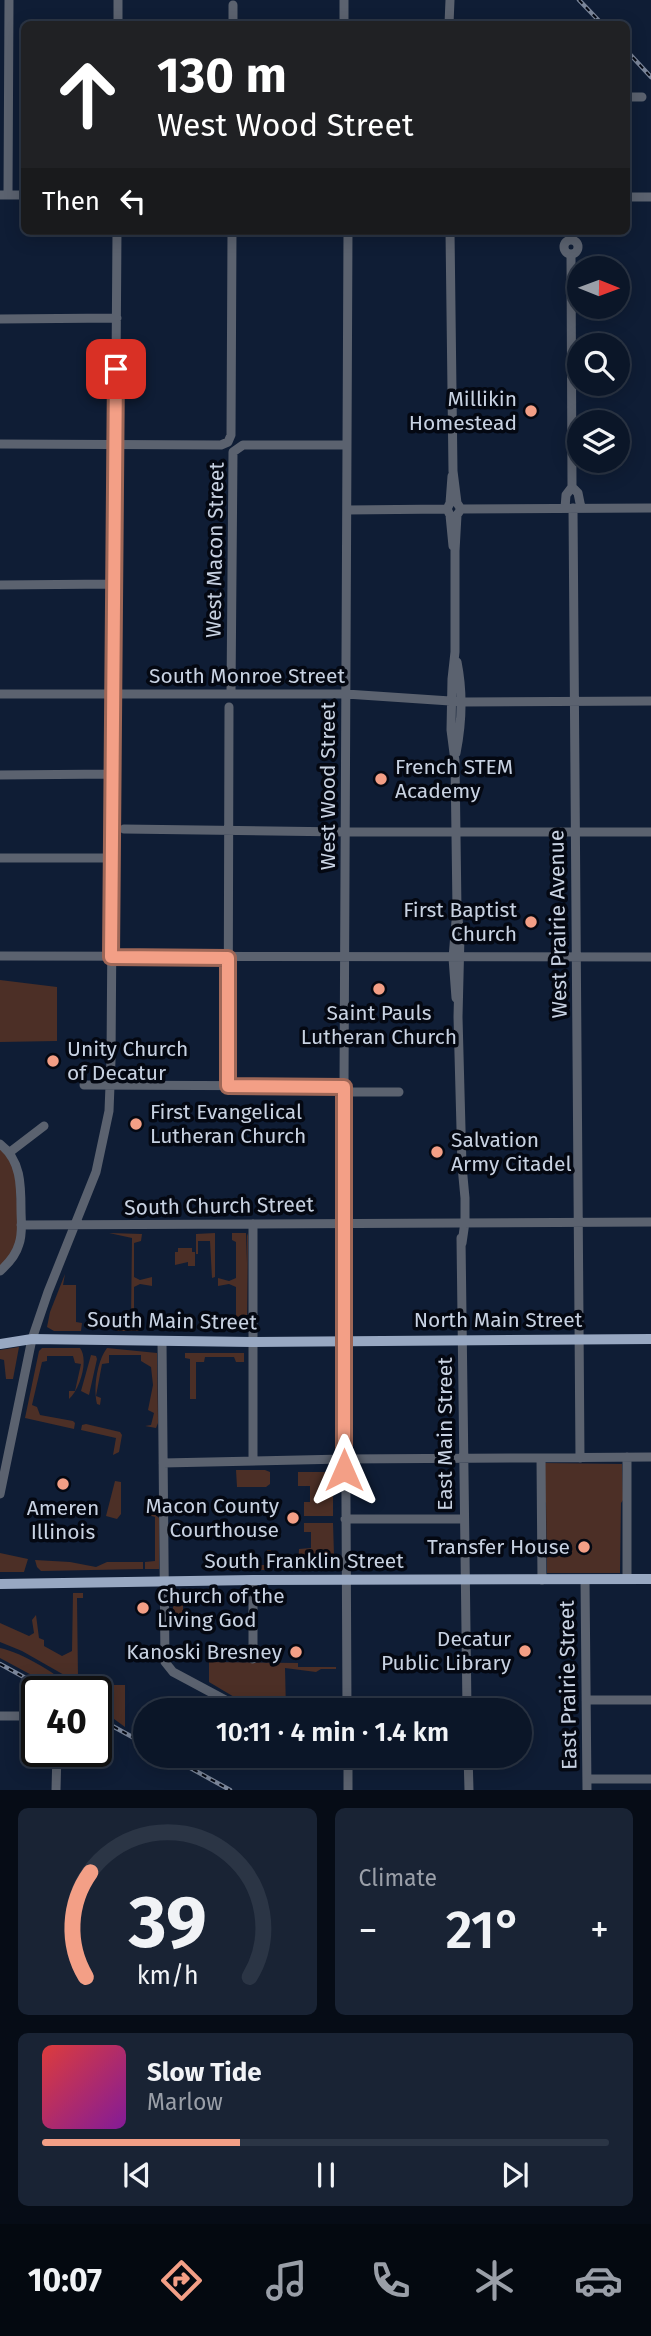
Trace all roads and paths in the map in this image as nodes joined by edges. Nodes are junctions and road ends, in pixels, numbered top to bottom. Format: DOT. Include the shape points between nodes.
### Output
graph roads {
  1 [pos="9,0"];
  2 [pos="118,0"];
  3 [pos="345,0"];
  4 [pos="450,0"];
  5 [pos="233,5"];
  6 [pos="118,21"];
  7 [pos="233,21"];
  8 [pos="344,21"];
  9 [pos="450,21"];
  10 [pos="630,97"];
  11 [pos="642,97"];
  12 [pos="4,195"];
  13 [pos="630,197"];
  14 [pos="651,197"];
  15 [pos="117,235"];
  16 [pos="232,235"];
  17 [pos="348,235"];
  18 [pos="450,235"];
  19 [pos="571,255"];
  20 [pos="117,318"];
  21 [pos="0,319"];
  22 [pos="0,444"];
  23 [pos="115,444"];
  24 [pos="232,445"];
  25 [pos="347,445"];
  26 [pos="572,487"];
  27 [pos="573,508"];
  28 [pos="651,508"];
  29 [pos="454,509"];
  30 [pos="347,510"];
  31 [pos="114,584"];
  32 [pos="0,585"];
  33 [pos="113,693"];
  34 [pos="231,693"];
  35 [pos="0,694"];
  36 [pos="346,694"];
  37 [pos="456,701"];
  38 [pos="651,701"];
  39 [pos="573,702"];
  40 [pos="229,707"];
  41 [pos="113,774"];
  42 [pos="0,775"];
  43 [pos="124,829"];
  44 [pos="229,831"];
  45 [pos="345,832"];
  46 [pos="651,832"];
  47 [pos="456,833"];
  48 [pos="574,833"];
  49 [pos="0,858"];
  50 [pos="112,858"];
  51 [pos="0,956"];
  52 [pos="111,957"];
  53 [pos="651,957"];
  54 [pos="228,958"];
  55 [pos="345,958"];
  56 [pos="457,958"];
  57 [pos="577,958"];
  58 [pos="84,1085"];
  59 [pos="111,1086"];
  60 [pos="228,1086"];
  61 [pos="344,1089"];
  62 [pos="399,1092"];
  63 [pos="44,1126"];
  64 [pos="0,1144"];
  65 [pos="10,1152"];
  66 [pos="345,1222"];
  67 [pos="463,1222"];
  68 [pos="579,1222"];
  69 [pos="651,1222"];
  70 [pos="253,1224"];
  71 [pos="21,1226"];
  72 [pos="75,1226"];
  73 [pos="0,1271"];
  74 [pos="32,1339"];
  75 [pos="462,1339"];
  76 [pos="579,1339"];
  77 [pos="651,1339"];
  78 [pos="344,1340"];
  79 [pos="162,1341"];
  80 [pos="252,1342"];
  81 [pos="0,1344"];
  82 [pos="627,1457"];
  83 [pos="651,1457"];
  84 [pos="463,1458"];
  85 [pos="541,1458"];
  86 [pos="580,1458"];
  87 [pos="344,1459"];
  88 [pos="253,1461"];
  89 [pos="163,1463"];
  90 [pos="0,1494"];
  91 [pos="345,1519"];
  92 [pos="464,1519"];
  93 [pos="651,1579"];
  94 [pos="253,1580"];
  95 [pos="345,1580"];
  96 [pos="466,1580"];
  97 [pos="542,1580"];
  98 [pos="585,1580"];
  99 [pos="627,1580"];
  100 [pos="164,1581"];
  101 [pos="0,1584"];
  102 [pos="253,1659"];
  103 [pos="222,1698"];
  104 [pos="348,1698"];
  105 [pos="467,1698"];
  106 [pos="586,1700"];
  107 [pos="651,1700"];
  108 [pos="0,1716"];
  109 [pos="21,1716"];
  110 [pos="57,1767"];
  111 [pos="348,1768"];
  112 [pos="468,1768"];
  113 [pos="587,1779"];
  114 [pos="651,1779"];
  115 [pos="56,1790"];
  116 [pos="348,1790"];
  117 [pos="468,1790"];
  118 [pos="587,1790"];
  1 -- 12 [label="street"];
  2 -- 6 [label="street"];
  3 -- 8 [label="street"];
  4 -- 9 [label="street"];
  5 -- 7 [label="street"];
  10 -- 11 [label="street"];
  13 -- 14 [label="street"];
  15 -- 20 [label="street"];
  16 -- 24 [label="street, West Macon Street"];
  17 -- 25 [label="street, West Wood Street"];
  18 -- 29 [label="street, East Main Street"];
  19 -- 26 [label="street"];
  20 -- 21 [label="street"];
  20 -- 23 [label="street"];
  22 -- 23 [label="street"];
  23 -- 24 [label="street"];
  23 -- 31 [label="street"];
  24 -- 25 [label="street"];
  24 -- 34 [label="street, West Macon Street"];
  25 -- 30 [label="street, West Wood Street"];
  26 -- 27 [label="street" via="566,495"];
  26 -- 27 [label="street" via="580,498"];
  27 -- 28 [label="street"];
  27 -- 29 [label="street"];
  27 -- 39 [label="street, West Prairie Avenue"];
  29 -- 30 [label="street"];
  29 -- 37 [label="street, East Main Street" via="458,533 454,551 455,652 460,680"];
  30 -- 36 [label="street, West Wood Street"];
  31 -- 32 [label="street"];
  31 -- 33 [label="street"];
  33 -- 34 [label="street, South Monroe Street"];
  33 -- 35 [label="street, South Monroe Street"];
  33 -- 41 [label="street"];
  34 -- 36 [label="street, South Monroe Street"];
  36 -- 37 [label="street, South Monroe Street"];
  36 -- 45 [label="street, West Wood Street"];
  37 -- 39 [label="street, South Monroe Street"];
  37 -- 47 [label="street, East Main Street" via="460,730 454,761"];
  38 -- 39 [label="street, South Monroe Street"];
  39 -- 48 [label="street, West Prairie Avenue"];
  40 -- 44 [label="street"];
  41 -- 42 [label="street"];
  41 -- 50 [label="street"];
  43 -- 44 [label="street"];
  44 -- 45 [label="street"];
  44 -- 54 [label="street"];
  45 -- 47 [label="street"];
  45 -- 55 [label="street, West Wood Street"];
  46 -- 48 [label="street"];
  47 -- 48 [label="street"];
  47 -- 56 [label="street, East Main Street"];
  48 -- 57 [label="street, West Prairie Avenue"];
  49 -- 50 [label="street"];
  50 -- 52 [label="street"];
  51 -- 52 [label="street"];
  52 -- 54 [label="street"];
  52 -- 59 [label="street"];
  53 -- 57 [label="street"];
  54 -- 55 [label="street"];
  54 -- 60 [label="street"];
  55 -- 56 [label="street"];
  55 -- 61 [label="street, West Wood Street"];
  56 -- 57 [label="street"];
  56 -- 67 [label="street, East Main Street" via="454,984"];
  57 -- 68 [label="street, West Prairie Avenue"];
  58 -- 59 [label="street"];
  59 -- 60 [label="street"];
  59 -- 72 [label="street" via="96,1172"];
  60 -- 61 [label="street"];
  61 -- 62 [label="street"];
  61 -- 66 [label="street, West Wood Street"];
  63 -- 65 [label="street"];
  64 -- 65 [label="street"];
  65 -- 71 [label="street" via="19,1174"];
  66 -- 67 [label="street, South Church Street"];
  66 -- 70 [label="street, South Church Street"];
  66 -- 78 [label="street, West Wood Street"];
  67 -- 68 [label="street, South Church Street"];
  67 -- 75 [label="street, East Main Street"];
  68 -- 69 [label="street, South Church Street"];
  68 -- 76 [label="street, West Prairie Avenue"];
  70 -- 72 [label="street, South Church Street"];
  70 -- 80 [label="street"];
  71 -- 72 [label="street, South Church Street"];
  71 -- 73 [label="street" via="19,1244"];
  72 -- 74 [label="street"];
  74 -- 79 [label="main road, South Main Street"];
  74 -- 81 [label="main road, South Main Street"];
  74 -- 90 [label="street"];
  75 -- 76 [label="main road, North Main Street"];
  75 -- 78 [label="main road, North Main Street"];
  75 -- 84 [label="street, East Main Street"];
  76 -- 77 [label="main road, North Main Street"];
  76 -- 86 [label="street"];
  78 -- 80 [label="main road, South Main Street"];
  78 -- 87 [label="street, West Wood Street"];
  79 -- 80 [label="main road, South Main Street"];
  79 -- 89 [label="street"];
  80 -- 88 [label="street"];
  82 -- 83 [label="street"];
  82 -- 86 [label="street"];
  82 -- 99 [label="street"];
  84 -- 85 [label="street"];
  84 -- 87 [label="street"];
  84 -- 92 [label="street, East Main Street"];
  85 -- 86 [label="street"];
  85 -- 97 [label="street"];
  87 -- 88 [label="street"];
  87 -- 91 [label="street, West Wood Street"];
  88 -- 89 [label="street"];
  89 -- 100 [label="street"];
  91 -- 92 [label="street"];
  91 -- 95 [label="street, West Wood Street"];
  92 -- 96 [label="street, East Main Street"];
  93 -- 99 [label="main road, South Franklin Street"];
  94 -- 95 [label="main road, South Franklin Street"];
  94 -- 100 [label="main road, South Franklin Street"];
  94 -- 102 [label="street"];
  95 -- 96 [label="main road, South Franklin Street"];
  95 -- 104 [label="street, West Wood Street"];
  96 -- 97 [label="main road, South Franklin Street"];
  96 -- 105 [label="street, East Main Street"];
  97 -- 98 [label="main road, South Franklin Street"];
  98 -- 99 [label="main road, South Franklin Street"];
  98 -- 106 [label="street, East Prairie Street"];
  100 -- 101 [label="main road, South Franklin Street"];
  100 -- 103 [label="street" via="167,1668"];
  106 -- 107 [label="street"];
  106 -- 113 [label="street, East Prairie Street"];
  108 -- 109 [label="street"];
  110 -- 115 [label="street"];
  111 -- 116 [label="street"];
  112 -- 117 [label="street"];
  113 -- 114 [label="street"];
  113 -- 118 [label="street, East Prairie Street"];
}
